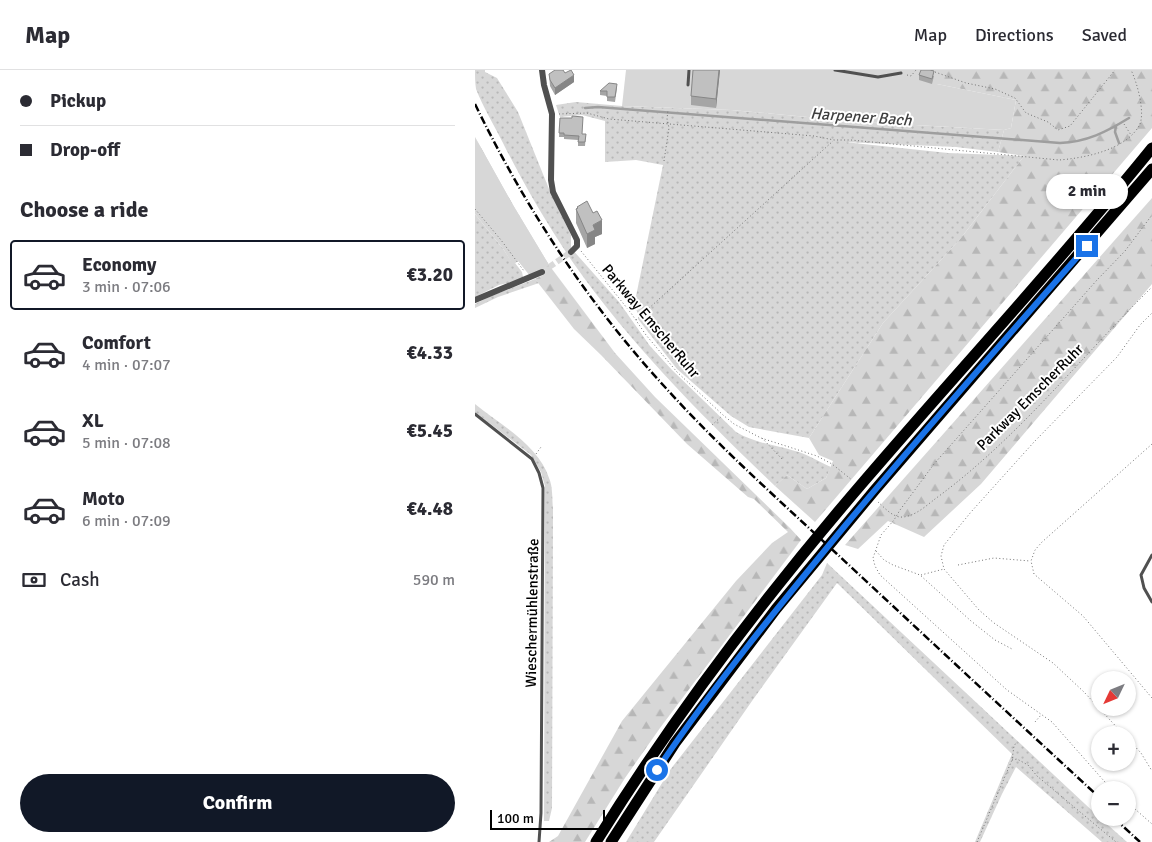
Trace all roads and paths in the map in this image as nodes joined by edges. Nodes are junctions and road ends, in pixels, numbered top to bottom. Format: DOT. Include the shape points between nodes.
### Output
graph roads {
  1 [pos="542,70"];
  2 [pos="689,70"];
  3 [pos="835,70"];
  4 [pos="916,70"];
  5 [pos="929,70"];
  6 [pos="1115,70"];
  7 [pos="1131,70"];
  8 [pos="901,74"];
  9 [pos="688,85"];
  10 [pos="668,110"];
  11 [pos="552,114"];
  12 [pos="1124,124"];
  13 [pos="669,125"];
  14 [pos="1131,135"];
  15 [pos="834,140"];
  16 [pos="1152,148"];
  17 [pos="665,161"];
  18 [pos="1152,169"];
  19 [pos="475,209"];
  20 [pos="1152,215"];
  21 [pos="577,246"];
  22 [pos="571,252"];
  23 [pos="542,272"];
  24 [pos="529,279"];
  25 [pos="1152,287"];
  26 [pos="475,300"];
  27 [pos="1152,313"];
  28 [pos="636,321"];
  29 [pos="475,414"];
  30 [pos="723,415"];
  31 [pos="712,425"];
  32 [pos="761,438"];
  33 [pos="1152,444"];
  34 [pos="541,447"];
  35 [pos="532,459"];
  36 [pos="783,460"];
  37 [pos="845,474"];
  38 [pos="887,511"];
  39 [pos="896,517"];
  40 [pos="876,550"];
  41 [pos="1152,555"];
  42 [pos="1031,561"];
  43 [pos="958,565"];
  44 [pos="944,569"];
  45 [pos="920,575"];
  46 [pos="1152,602"];
  47 [pos="1012,649"];
  48 [pos="1152,698"];
  49 [pos="1042,714"];
  50 [pos="1035,722"];
  51 [pos="1116,726"];
  52 [pos="1016,743"];
  53 [pos="1136,748"];
  54 [pos="1012,760"];
  55 [pos="1152,771"];
  56 [pos="1104,781"];
  57 [pos="1136,810"];
  58 [pos="1152,824"];
  59 [pos="539,842"];
  60 [pos="596,842"];
  61 [pos="611,842"];
  62 [pos="977,842"];
  63 [pos="1116,842"];
  1 -- 11 [label="street"];
  2 -- 9 [label="lane"];
  3 -- 8 [label="lane" via="878,77"];
  4 -- 8 [label="path" via="911,76"];
  5 -- 6 [label="path" via="1015,98 1026,113 1059,130 1070,126"];
  7 -- 14 [label="path" via="1137,82 1141,115 1140,125"];
  10 -- 13 [label="path"];
  11 -- 13 [label="path" via="587,113 609,119"];
  11 -- 21 [label="street" via="553,192 575,233"];
  12 -- 14 [label="path"];
  13 -- 15 [label="path"];
  13 -- 17 [label="path"];
  14 -- 15 [label="path" via="1100,152 1059,160"];
  15 -- 28 [label="path"];
  16 -- 60 [label="highway" via="864,481 765,601 665,734"];
  18 -- 61 [label="highway" via="874,491 776,610 675,744"];
  19 -- 24 [label="path"];
  20 -- 39 [label="path" via="1125,250 934,464"];
  21 -- 22 [label="street"];
  21 -- 28 [label="path, Parkway EmscherRuhr"];
  23 -- 24 [label="street"];
  24 -- 26 [label="street"];
  25 -- 39 [label="path, Parkway EmscherRuhr" via="1059,386 989,454 923,508 906,517"];
  27 -- 44 [label="path" via="1117,357 1029,447 957,528 944,546 941,556"];
  28 -- 30 [label="path, Parkway EmscherRuhr" via="677,372"];
  29 -- 35 [label="lane, Wieschermühlenstraße"];
  30 -- 31 [label="path"];
  30 -- 32 [label="path, Parkway EmscherRuhr"];
  32 -- 36 [label="path"];
  32 -- 37 [label="path, Parkway EmscherRuhr" via="817,456"];
  33 -- 42 [label="path" via="1042,542"];
  34 -- 35 [label="path"];
  35 -- 59 [label="lane, Wieschermühlenstraße" via="539,472 544,505"];
  38 -- 39 [label="path"];
  39 -- 40 [label="path" via="881,535"];
  40 -- 45 [label="path" via="884,560"];
  40 -- 49 [label="path" via="873,558 880,575 1007,690"];
  41 -- 46 [label="lane" via="1141,575"];
  42 -- 43 [label="path" via="995,558"];
  42 -- 48 [label="path" via="1034,574 1083,616"];
  44 -- 45 [label="path"];
  44 -- 51 [label="path" via="979,610 1053,663"];
  45 -- 47 [label="path" via="971,621"];
  49 -- 50 [label="path"];
  49 -- 56 [label="path"];
  52 -- 54 [label="path"];
  53 -- 55 [label="path"];
  54 -- 62 [label="path"];
  54 -- 63 [label="path" via="1028,765"];
  57 -- 58 [label="path"];
}
